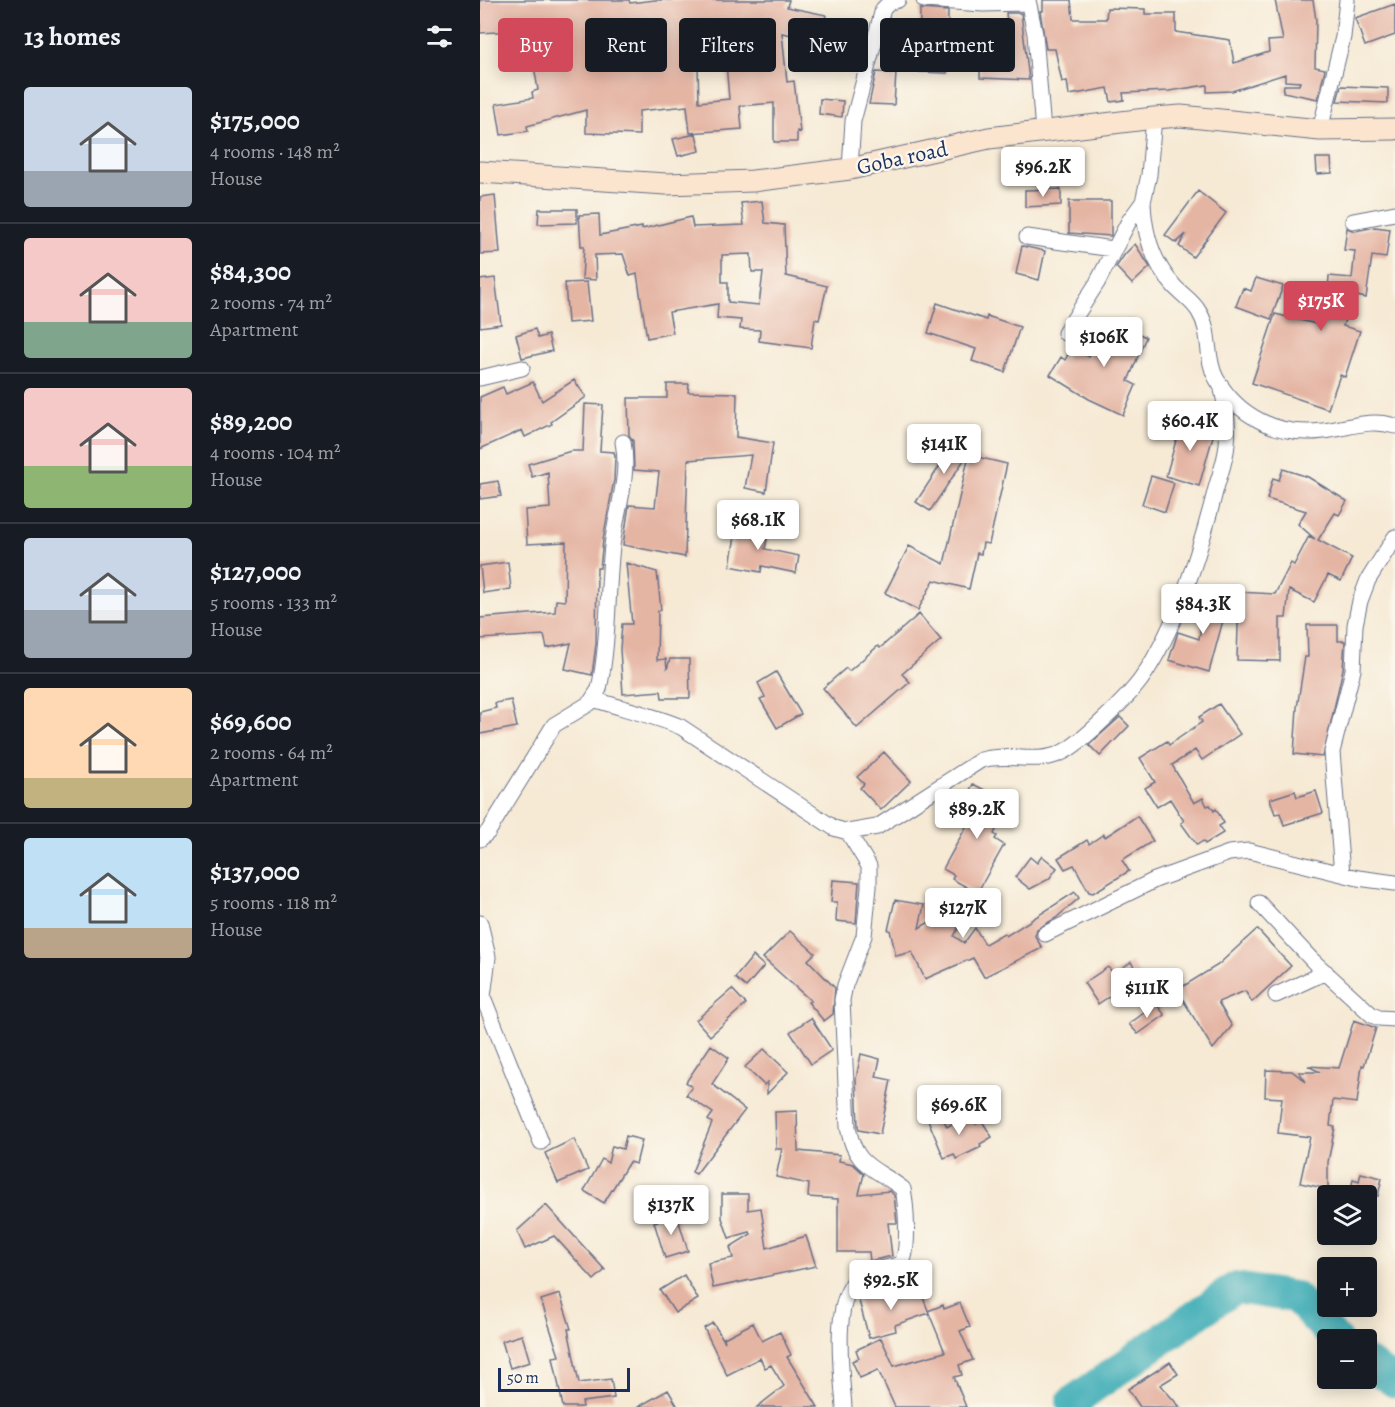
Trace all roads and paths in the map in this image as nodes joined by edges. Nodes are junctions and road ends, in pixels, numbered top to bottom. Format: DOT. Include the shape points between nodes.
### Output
graph roads {
  1 [pos="898,0"];
  2 [pos="924,0"];
  3 [pos="1347,0"];
  4 [pos="1028,2"];
  5 [pos="1154,118"];
  6 [pos="1395,129"];
  7 [pos="1320,130"];
  8 [pos="1043,131"];
  9 [pos="850,169"];
  10 [pos="480,172"];
  11 [pos="1143,202"];
  12 [pos="1395,213"];
  13 [pos="1353,221"];
  14 [pos="1027,237"];
  15 [pos="1113,249"];
  16 [pos="1065,333"];
  17 [pos="522,369"];
  18 [pos="480,378"];
  19 [pos="1221,385"];
  20 [pos="1395,426"];
  21 [pos="623,442"];
  22 [pos="1395,537"];
  23 [pos="593,699"];
  24 [pos="848,832"];
  25 [pos="480,839"];
  26 [pos="1342,874"];
  27 [pos="1395,883"];
  28 [pos="1259,903"];
  29 [pos="480,923"];
  30 [pos="1045,934"];
  31 [pos="1326,972"];
  32 [pos="1276,995"];
  33 [pos="1395,1019"];
  34 [pos="541,1142"];
  35 [pos="844,1407"];
  1 -- 9 [label="street" via="883,9 853,121"];
  2 -- 4 [label="street"];
  3 -- 7 [label="street" via="1343,37"];
  4 -- 8 [label="street" via="1035,34"];
  5 -- 7 [label="main road, Goba road" via="1180,116"];
  5 -- 8 [label="main road, Goba road"];
  5 -- 11 [label="street"];
  6 -- 7 [label="main road, Goba road"];
  8 -- 9 [label="main road, Goba road" via="989,138"];
  9 -- 10 [label="main road, Goba road" via="753,181 666,184"];
  11 -- 15 [label="street"];
  11 -- 19 [label="street" via="1149,244 1173,285 1199,311 1212,368"];
  12 -- 13 [label="street"];
  14 -- 15 [label="street"];
  15 -- 16 [label="street"];
  17 -- 18 [label="street"];
  19 -- 20 [label="street" via="1254,418 1287,430 1324,431 1365,422"];
  19 -- 24 [label="street" via="1227,408 1227,447 1213,501 1184,592 1143,677 1076,744 1062,753 1044,759 994,756 981,760 877,827"];
  21 -- 23 [label="street" via="602,675"];
  22 -- 26 [label="street" via="1368,580 1360,601 1353,670 1332,752"];
  23 -- 24 [label="street" via="681,727 834,828"];
  23 -- 25 [label="street" via="554,725"];
  24 -- 35 [label="street" via="869,871 864,936 842,1000 848,1127 852,1144 864,1164 903,1189 906,1224 905,1258 901,1264 864,1275 848,1289 841,1332"];
  26 -- 27 [label="street"];
  26 -- 30 [label="street" via="1249,851 1229,852 1155,880"];
  28 -- 31 [label="street"];
  29 -- 34 [label="street" via="488,957 485,1004"];
  31 -- 32 [label="street"];
  31 -- 33 [label="street" via="1372,1015"];
}
